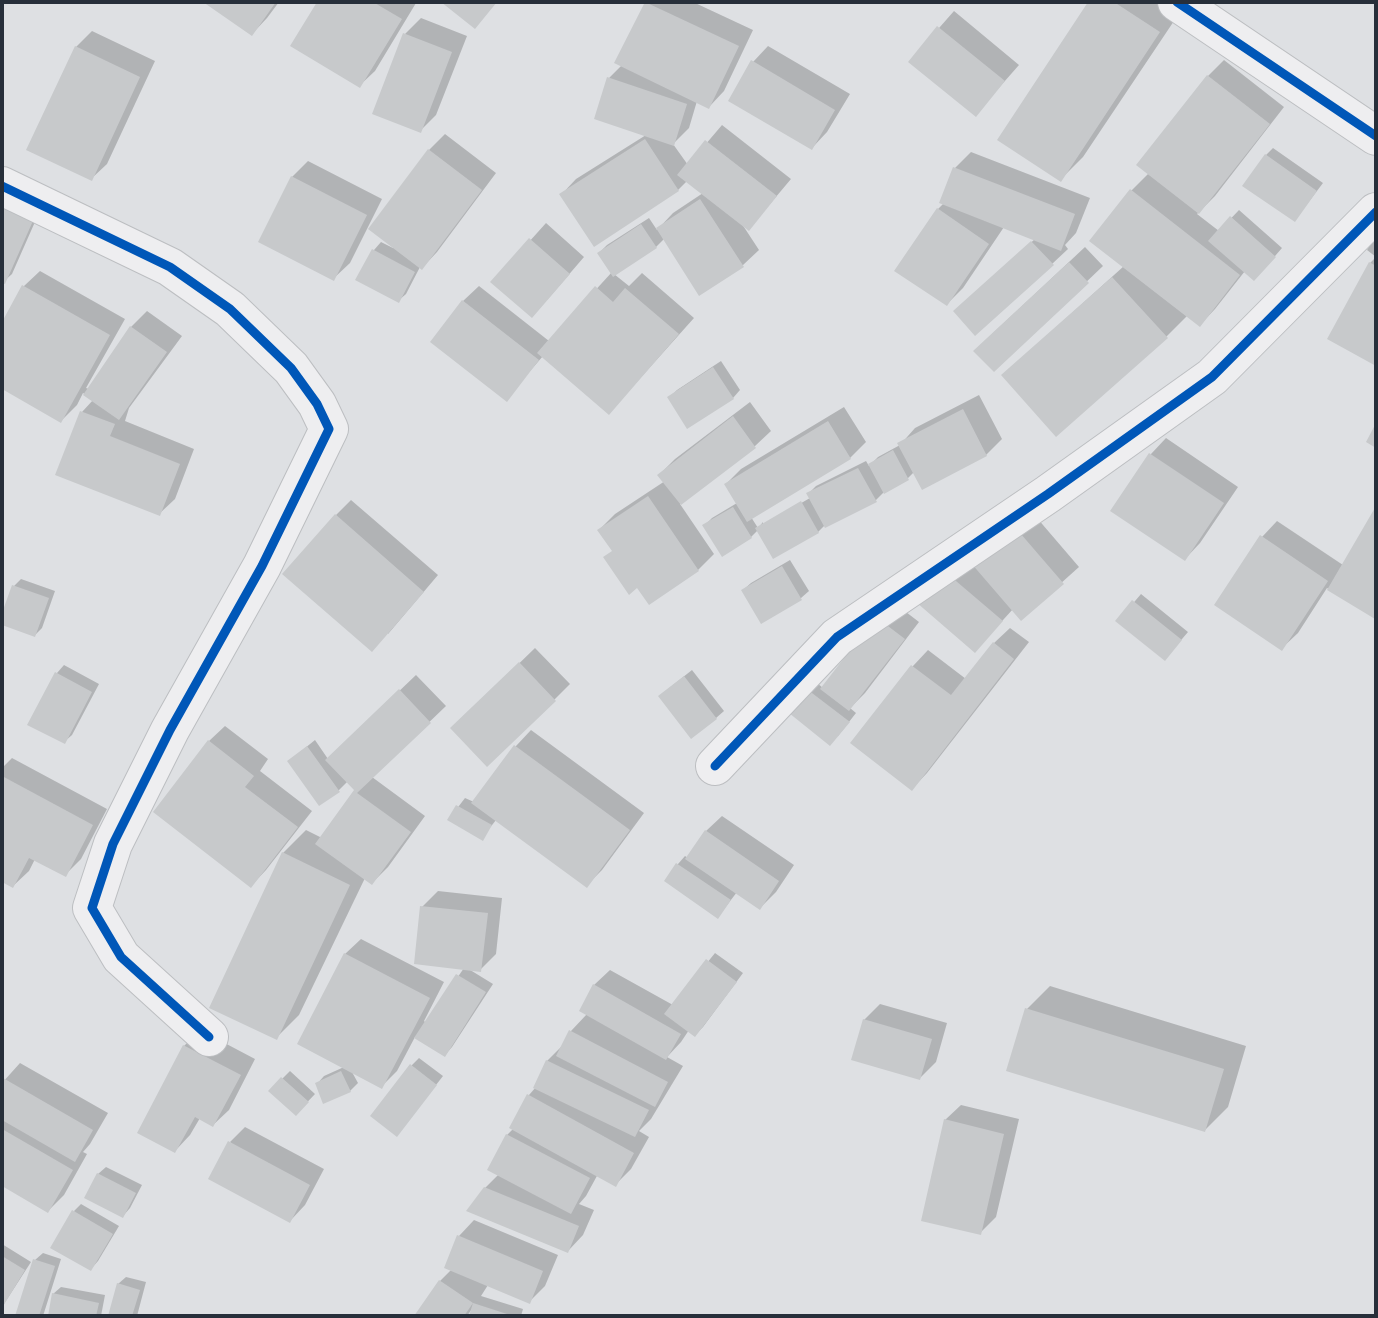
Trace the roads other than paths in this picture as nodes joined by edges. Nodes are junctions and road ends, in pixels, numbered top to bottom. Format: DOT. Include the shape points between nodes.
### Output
graph roads {
  1 [pos="1177,2"];
  2 [pos="1376,136"];
  3 [pos="2,186"];
  4 [pos="1376,212"];
  5 [pos="715,766"];
  6 [pos="209,1037"];
  1 -- 2 [label="street"];
  3 -- 6 [label="street" via="170,267 230,309 291,368 329,429 262,566 170,730 113,844 92,908 121,957"];
  4 -- 5 [label="street" via="1212,377 837,637"];
}
